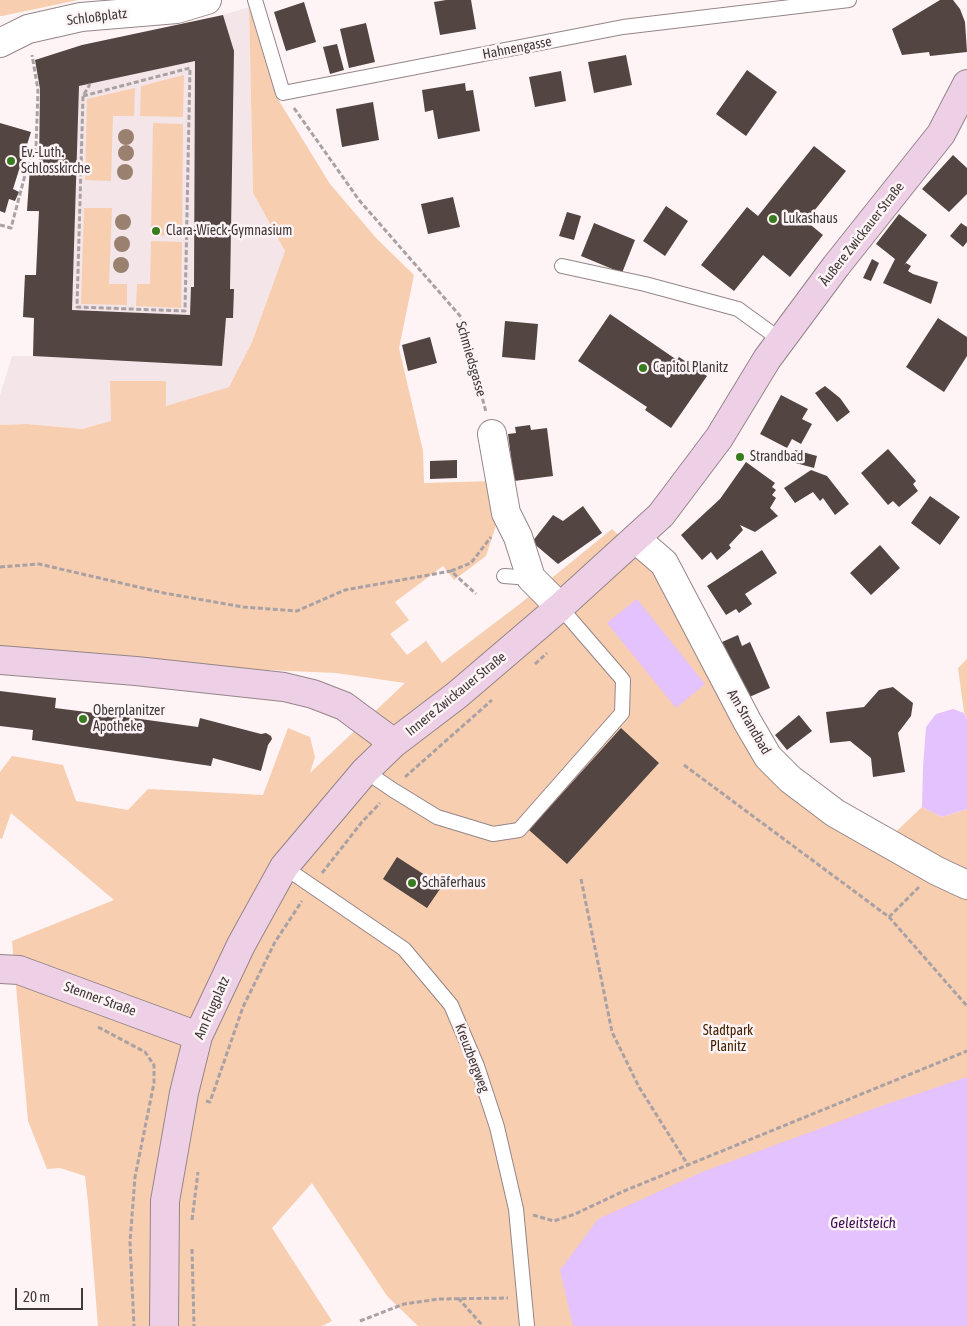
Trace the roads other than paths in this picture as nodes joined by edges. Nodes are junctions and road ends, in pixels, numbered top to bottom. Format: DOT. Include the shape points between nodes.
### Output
graph roads {
  1 [pos="207,0"];
  2 [pos="254,0"];
  3 [pos="849,0"];
  4 [pos="94,8"];
  5 [pos="12,33"];
  6 [pos="967,84"];
  7 [pos="967,113"];
  8 [pos="944,129"];
  9 [pos="562,266"];
  10 [pos="774,350"];
  11 [pos="492,434"];
  12 [pos="636,539"];
  13 [pos="504,576"];
  14 [pos="531,578"];
  15 [pos="567,616"];
  16 [pos="0,660"];
  17 [pos="394,743"];
  18 [pos="365,770"];
  19 [pos="284,867"];
  20 [pos="967,885"];
  21 [pos="0,969"];
  22 [pos="198,1036"];
  23 [pos="164,1326"];
  24 [pos="527,1326"];
  1 -- 4 [label="street, Schloßplatz" via="177,8"];
  2 -- 3 [label="lane, Hahnengasse" via="283,93 622,27"];
  4 -- 5 [label="street, Schloßplatz"];
  6 -- 8 [label="main road, Äußere Zwickauer Straße"];
  7 -- 8 [label="main road, Äußere Zwickauer Straße"];
  8 -- 10 [label="main road, Äußere Zwickauer Straße"];
  9 -- 10 [label="lane" via="738,309"];
  10 -- 12 [label="main road, Innere Zwickauer Straße" via="719,438 660,515"];
  11 -- 14 [label="street" via="506,513 518,537"];
  12 -- 15 [label="main road, Innere Zwickauer Straße"];
  12 -- 20 [label="street, Am Strandbad" via="664,563 768,757 790,779 835,813"];
  13 -- 14 [label="lane"];
  14 -- 15 [label="street"];
  15 -- 17 [label="main road, Innere Zwickauer Straße"];
  15 -- 18 [label="lane" via="623,680 622,714 519,830 493,834 437,817"];
  16 -- 17 [label="main road, Innere Zwickauer Straße" via="284,687 344,706"];
  17 -- 18 [label="main road, Am Flugplatz"];
  18 -- 19 [label="main road, Am Flugplatz"];
  19 -- 22 [label="main road, Am Flugplatz" via="240,945"];
  19 -- 24 [label="lane, Kreuzbergweg" via="404,948 452,1005 497,1127 516,1209"];
  21 -- 22 [label="main road, Stenner Straße" via="19,970"];
  22 -- 23 [label="main road, Am Flugplatz" via="184,1093 165,1201"];
}
